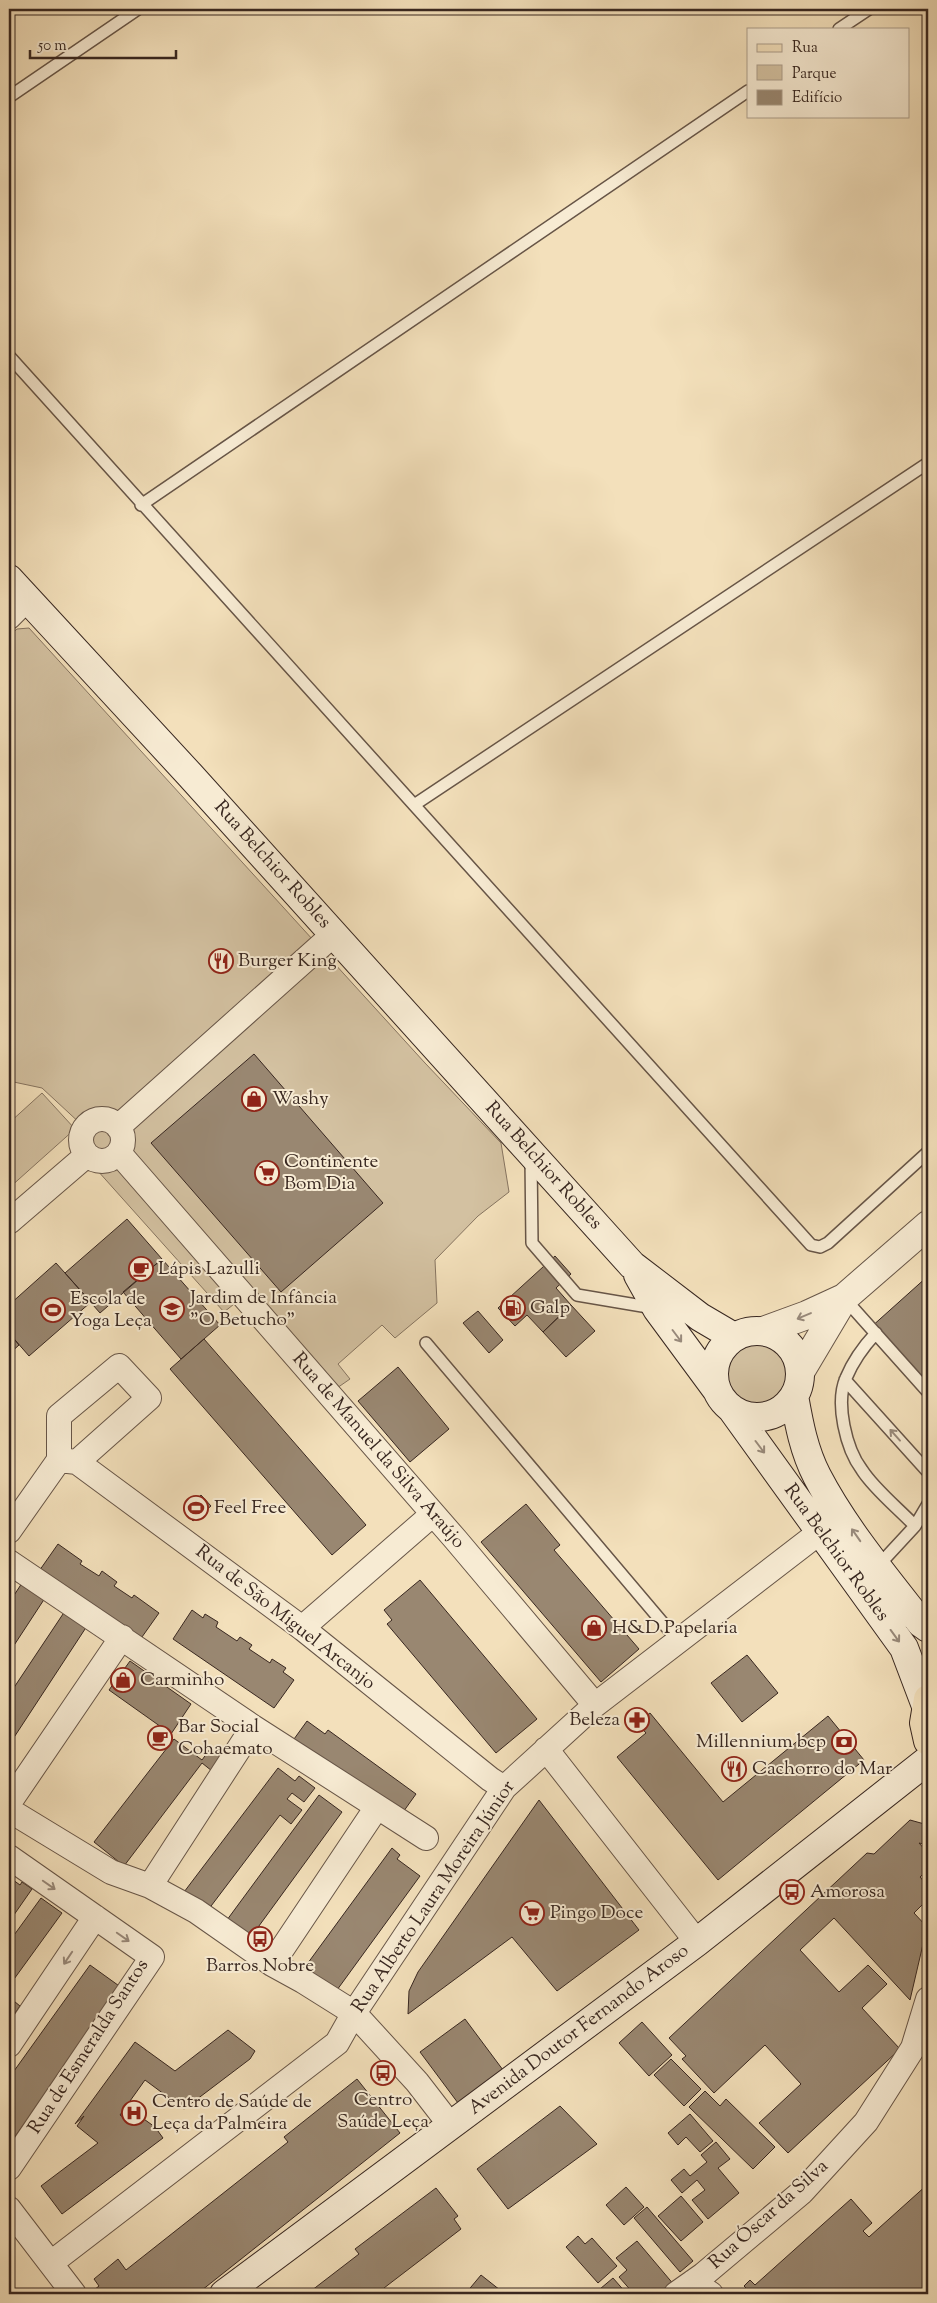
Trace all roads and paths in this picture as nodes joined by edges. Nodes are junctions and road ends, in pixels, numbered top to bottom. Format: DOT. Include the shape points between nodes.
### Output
graph roads {
  1 [pos="138,9"];
  2 [pos="869,9"];
  3 [pos="841,28"];
  4 [pos="747,92"];
  5 [pos="9,97"];
  6 [pos="9,356"];
  7 [pos="928,463"];
  8 [pos="141,505"];
  9 [pos="9,579"];
  10 [pos="18,608"];
  11 [pos="414,806"];
  12 [pos="334,934"];
  13 [pos="118,1127"];
  14 [pos="530,1152"];
  15 [pos="928,1152"];
  16 [pos="119,1153"];
  17 [pos="87,1155"];
  18 [pos="9,1222"];
  19 [pos="928,1225"];
  20 [pos="632,1266"];
  21 [pos="844,1298"];
  22 [pos="657,1309"];
  23 [pos="763,1331"];
  24 [pos="876,1333"];
  25 [pos="734,1337"];
  26 [pos="426,1343"];
  27 [pos="845,1380"];
  28 [pos="797,1384"];
  29 [pos="928,1392"];
  30 [pos="724,1398"];
  31 [pos="928,1472"];
  32 [pos="928,1504"];
  33 [pos="433,1514"];
  34 [pos="915,1526"];
  35 [pos="9,1531"];
  36 [pos="820,1532"];
  37 [pos="9,1562"];
  38 [pos="878,1566"];
  39 [pos="302,1628"];
  40 [pos="928,1628"];
  41 [pos="122,1637"];
  42 [pos="679,1642"];
  43 [pos="927,1703"];
  44 [pos="596,1705"];
  45 [pos="253,1727"];
  46 [pos="928,1741"];
  47 [pos="546,1749"];
  48 [pos="928,1760"];
  49 [pos="504,1788"];
  50 [pos="9,1804"];
  51 [pos="377,1807"];
  52 [pos="9,1810"];
  53 [pos="426,1838"];
  54 [pos="9,1857"];
  55 [pos="150,1886"];
  56 [pos="95,1917"];
  57 [pos="697,1942"];
  58 [pos="272,1964"];
  59 [pos="928,1999"];
  60 [pos="354,2013"];
  61 [pos="9,2045"];
  62 [pos="451,2126"];
  63 [pos="9,2168"];
  64 [pos="9,2209"];
  65 [pos="51,2263"];
  66 [pos="693,2290"];
  67 [pos="74,2294"];
  68 [pos="224,2294"];
  1 -- 5 [label="lane"];
  2 -- 3 [label="lane"];
  4 -- 8 [label="lane"];
  6 -- 8 [label="lane"];
  7 -- 11 [label="lane"];
  8 -- 11 [label="lane"];
  9 -- 10 [label="main road, Rua Belchior Robles"];
  10 -- 12 [label="main road, Rua Belchior Robles" via="184,768"];
  11 -- 15 [label="lane" via="810,1246 820,1248 828,1243"];
  12 -- 13 [label="street"];
  12 -- 14 [label="main road, Rua Belchior Robles"];
  13 -- 16 [label="street" via="123,1140"];
  13 -- 17 [label="street" via="100,1120 88,1125 82,1143"];
  14 -- 20 [label="main road, Rua Belchior Robles"];
  14 -- 22 [label="lane" via="532,1242 577,1295"];
  16 -- 17 [label="street" via="107,1161"];
  16 -- 33 [label="street, Rua de Manuel da Silva Araújo"];
  17 -- 18 [label="street"];
  19 -- 21 [label="main road"];
  20 -- 22 [label="main road, Rua Belchior Robles"];
  20 -- 25 [label="main road, Rua Belchior Robles" via="700,1317"];
  21 -- 23 [label="main road, one-way"];
  21 -- 24 [label="lane"];
  21 -- 28 [label="main road"];
  22 -- 30 [label="main road, Rua Belchior Robles, one-way"];
  23 -- 25 [label="main road"];
  23 -- 28 [label="main road" via="784,1341 798,1360"];
  24 -- 27 [label="lane" via="860,1351"];
  24 -- 29 [label="lane"];
  25 -- 30 [label="main road" via="716,1360 714,1374"];
  26 -- 42 [label="lane"];
  31 -- 27 [label="lane, one-way"];
  27 -- 34 [label="lane" via="842,1412 847,1441 862,1470"];
  28 -- 30 [label="main road" via="776,1412 765,1416 741,1414"];
  38 -- 28 [label="main road, Rua Belchior Robles, one-way" via="817,1476 803,1441"];
  30 -- 36 [label="main road, Rua Belchior Robles, one-way"];
  32 -- 34 [label="lane"];
  33 -- 39 [label="street"];
  33 -- 44 [label="street, Rua de Manuel da Silva Araújo"];
  34 -- 38 [label="lane"];
  35 -- 39 [label="street, Rua de São Miguel Arcanjo" via="68,1461"];
  36 -- 42 [label="street, Rua Alberto Laura Moreira Júnior"];
  36 -- 43 [label="main road, Rua Belchior Robles, one-way" via="904,1648"];
  37 -- 41 [label="street"];
  38 -- 40 [label="main road, Rua Belchior Robles"];
  39 -- 49 [label="street, Rua de São Miguel Arcanjo"];
  41 -- 45 [label="street"];
  41 -- 50 [label="street"];
  42 -- 44 [label="street, Rua Alberto Laura Moreira Júnior"];
  43 -- 46 [label="main road" via="924,1723"];
  44 -- 47 [label="street, Rua Alberto Laura Moreira Júnior"];
  45 -- 51 [label="street"];
  45 -- 55 [label="street"];
  47 -- 49 [label="street, Rua Alberto Laura Moreira Júnior"];
  47 -- 57 [label="street"];
  48 -- 57 [label="main road, Avenida Doutor Fernando Aroso"];
  49 -- 60 [label="street, Rua Alberto Laura Moreira Júnior"];
  51 -- 53 [label="street"];
  51 -- 58 [label="street"];
  52 -- 55 [label="street" via="111,1872"];
  54 -- 56 [label="street, one-way"];
  55 -- 58 [label="street" via="196,1911"];
  56 -- 61 [label="street, one-way"];
  56 -- 63 [label="street, Rua de Esmeralda Santos, one-way" via="152,1957"];
  57 -- 62 [label="main road, Avenida Doutor Fernando Aroso"];
  58 -- 60 [label="street"];
  59 -- 66 [label="street, Rua Óscar da Silva" via="913,2048 866,2122 802,2192"];
  60 -- 62 [label="street" via="417,2082"];
  60 -- 65 [label="street, Rua Alberto Laura Moreira Júnior" via="337,2043"];
  62 -- 68 [label="main road, Avenida Doutor Fernando Aroso"];
  64 -- 65 [label="street"];
  65 -- 67 [label="street"];
}
